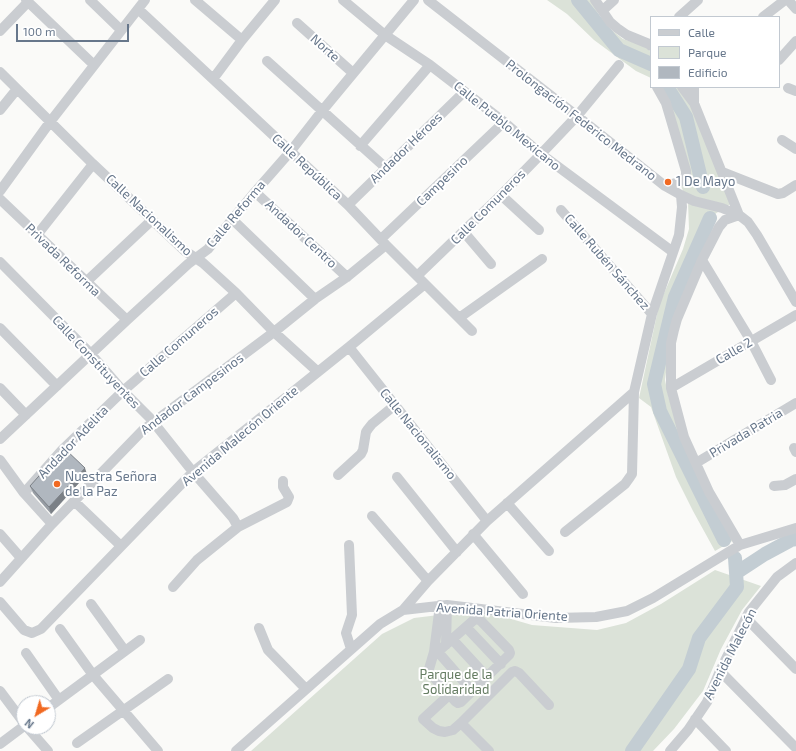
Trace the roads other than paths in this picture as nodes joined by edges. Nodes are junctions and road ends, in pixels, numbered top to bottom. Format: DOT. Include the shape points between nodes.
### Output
graph roads {
  1 [pos="90,0"];
  2 [pos="145,0"];
  3 [pos="195,0"];
  4 [pos="343,0"];
  5 [pos="414,0"];
  6 [pos="428,0"];
  7 [pos="595,0"];
  8 [pos="614,0"];
  9 [pos="698,0"];
  10 [pos="786,0"];
  11 [pos="27,1"];
  12 [pos="271,2"];
  13 [pos="138,9"];
  14 [pos="796,9"];
  15 [pos="603,10"];
  16 [pos="680,16"];
  17 [pos="765,16"];
  18 [pos="297,23"];
  19 [pos="121,30"];
  20 [pos="0,31"];
  21 [pos="385,35"];
  22 [pos="242,40"];
  23 [pos="796,41"];
  24 [pos="650,44"];
  25 [pos="780,59"];
  26 [pos="267,61"];
  27 [pos="94,65"];
  28 [pos="430,65"];
  29 [pos="620,65"];
  30 [pos="0,72"];
  31 [pos="353,73"];
  32 [pos="213,79"];
  33 [pos="658,88"];
  34 [pos="683,88"];
  35 [pos="694,88"];
  36 [pos="17,89"];
  37 [pos="464,92"];
  38 [pos="694,103"];
  39 [pos="0,110"];
  40 [pos="322,111"];
  41 [pos="577,116"];
  42 [pos="50,122"];
  43 [pos="504,122"];
  44 [pos="782,140"];
  45 [pos="360,146"];
  46 [pos="796,149"];
  47 [pos="290,152"];
  48 [pos="541,154"];
  49 [pos="93,164"];
  50 [pos="386,168"];
  51 [pos="722,172"];
  52 [pos="796,185"];
  53 [pos="665,186"];
  54 [pos="0,191"];
  55 [pos="255,192"];
  56 [pos="501,195"];
  57 [pos="681,195"];
  58 [pos="0,199"];
  59 [pos="348,205"];
  60 [pos="561,210"];
  61 [pos="739,215"];
  62 [pos="232,219"];
  63 [pos="152,220"];
  64 [pos="540,230"];
  65 [pos="463,232"];
  66 [pos="37,235"];
  67 [pos="384,242"];
  68 [pos="673,252"];
  69 [pos="196,258"];
  70 [pos="542,259"];
  71 [pos="702,260"];
  72 [pos="0,262"];
  73 [pos="491,264"];
  74 [pos="417,276"];
  75 [pos="347,277"];
  76 [pos="86,282"];
  77 [pos="425,284"];
  78 [pos="236,293"];
  79 [pos="315,299"];
  80 [pos="796,302"];
  81 [pos="652,314"];
  82 [pos="796,315"];
  83 [pos="459,318"];
  84 [pos="127,320"];
  85 [pos="0,328"];
  86 [pos="472,331"];
  87 [pos="274,332"];
  88 [pos="751,341"];
  89 [pos="349,347"];
  90 [pos="90,354"];
  91 [pos="318,372"];
  92 [pos="771,380"];
  93 [pos="57,386"];
  94 [pos="0,388"];
  95 [pos="671,388"];
  96 [pos="123,391"];
  97 [pos="634,392"];
  98 [pos="796,403"];
  99 [pos="395,405"];
  100 [pos="26,415"];
  101 [pos="153,423"];
  102 [pos="0,439"];
  103 [pos="0,460"];
  104 [pos="696,463"];
  105 [pos="193,472"];
  106 [pos="338,475"];
  107 [pos="397,477"];
  108 [pos="796,479"];
  109 [pos="283,481"];
  110 [pos="774,486"];
  111 [pos="24,493"];
  112 [pos="74,501"];
  113 [pos="507,503"];
  114 [pos="372,516"];
  115 [pos="487,521"];
  116 [pos="52,524"];
  117 [pos="238,527"];
  118 [pos="796,528"];
  119 [pos="565,532"];
  120 [pos="0,534"];
  121 [pos="473,534"];
  122 [pos="349,545"];
  123 [pos="740,545"];
  124 [pos="121,546"];
  125 [pos="549,551"];
  126 [pos="457,552"];
  127 [pos="21,558"];
  128 [pos="796,563"];
  129 [pos="428,581"];
  130 [pos="0,582"];
  131 [pos="174,587"];
  132 [pos="523,594"];
  133 [pos="0,602"];
  134 [pos="91,604"];
  135 [pos="443,605"];
  136 [pos="403,610"];
  137 [pos="746,618"];
  138 [pos="466,627"];
  139 [pos="259,628"];
  140 [pos="60,629"];
  141 [pos="442,630"];
  142 [pos="140,640"];
  143 [pos="449,642"];
  144 [pos="351,649"];
  145 [pos="126,651"];
  146 [pos="26,653"];
  147 [pos="436,654"];
  148 [pos="501,664"];
  149 [pos="796,669"];
  150 [pos="720,672"];
  151 [pos="93,675"];
  152 [pos="488,677"];
  153 [pos="168,679"];
  154 [pos="306,689"];
  155 [pos="0,691"];
  156 [pos="472,691"];
  157 [pos="449,695"];
  158 [pos="59,700"];
  159 [pos="56,702"];
  160 [pos="549,705"];
  161 [pos="123,711"];
  162 [pos="16,712"];
  163 [pos="695,719"];
  164 [pos="461,723"];
  165 [pos="16,732"];
  166 [pos="34,735"];
  167 [pos="78,743"];
  168 [pos="0,744"];
  169 [pos="796,748"];
  170 [pos="48,751"];
  171 [pos="158,751"];
  172 [pos="236,751"];
  173 [pos="489,751"];
  174 [pos="670,751"];
  175 [pos="726,751"];
  1 -- 19 [label="street"];
  2 -- 13 [label="street"];
  3 -- 22 [label="street"];
  4 -- 21 [label="street, Calle Pueblo Mexicano"];
  5 -- 21 [label="street, Calle Reforma"];
  6 -- 41 [label="street, Prolongación Federico Medrano"];
  7 -- 15 [label="street"];
  8 -- 15 [label="street"];
  9 -- 16 [label="street"];
  10 -- 14 [label="street"];
  10 -- 17 [label="street"];
  11 -- 20 [label="street"];
  11 -- 27 [label="street"];
  12 -- 22 [label="street"];
  13 -- 19 [label="street"];
  13 -- 32 [label="street, Calle República"];
  15 -- 24 [label="street" via="617,28"];
  18 -- 31 [label="street, Norte"];
  19 -- 27 [label="street"];
  21 -- 28 [label="street, Calle Pueblo Mexicano"];
  21 -- 31 [label="street, Calle Reforma"];
  22 -- 32 [label="street"];
  23 -- 25 [label="street"];
  26 -- 40 [label="street"];
  27 -- 42 [label="street"];
  28 -- 37 [label="street, Calle Pueblo Mexicano"];
  28 -- 45 [label="street"];
  29 -- 41 [label="street, Calle Comuneros"];
  30 -- 36 [label="street, Calle Nacionalismo"];
  31 -- 40 [label="street, Calle Reforma"];
  32 -- 47 [label="street, Calle República"];
  33 -- 53 [label="street" via="666,103 686,171 682,180"];
  34 -- 38 [label="street"];
  35 -- 38 [label="street"];
  36 -- 39 [label="street"];
  36 -- 42 [label="street, Calle Nacionalismo"];
  37 -- 43 [label="street, Calle Pueblo Mexicano"];
  37 -- 50 [label="street, Andador Héroes"];
  38 -- 51 [label="street"];
  40 -- 45 [label="street"];
  40 -- 47 [label="street, Calle Reforma"];
  41 -- 48 [label="street, Calle Comuneros"];
  41 -- 53 [label="street, Prolongación Federico Medrano"];
  42 -- 49 [label="street, Calle Nacionalismo"];
  42 -- 54 [label="street"];
  43 -- 48 [label="street, Calle Pueblo Mexicano"];
  43 -- 67 [label="street, Campesino"];
  44 -- 46 [label="street"];
  45 -- 50 [label="street"];
  47 -- 55 [label="street, Calle Reforma"];
  47 -- 59 [label="street, Calle República"];
  48 -- 56 [label="street, Calle Comuneros"];
  48 -- 68 [label="street, Calle Pueblo Mexicano"];
  49 -- 63 [label="street, Calle Nacionalismo"];
  49 -- 66 [label="street"];
  50 -- 59 [label="street, Andador Héroes"];
  51 -- 52 [label="street" via="778,194"];
  51 -- 61 [label="street"];
  53 -- 57 [label="street, Prolongación Federico Medrano"];
  55 -- 62 [label="street, Calle Reforma"];
  55 -- 75 [label="street, Andador Centro"];
  56 -- 64 [label="street"];
  56 -- 65 [label="street, Calle Comuneros"];
  57 -- 61 [label="street, Prolongación Federico Medrano"];
  57 -- 68 [label="street" via="679,235"];
  58 -- 66 [label="street, Privada Reforma"];
  59 -- 67 [label="street, Calle República"];
  60 -- 81 [label="street, Calle Rubén Sánchez"];
  61 -- 71 [label="street" via="721,224"];
  61 -- 80 [label="street, Prolongación Federico Medrano" via="748,222 757,235"];
  62 -- 69 [label="street, Calle Reforma" via="208,249"];
  62 -- 79 [label="street"];
  63 -- 69 [label="street, Calle Nacionalismo"];
  63 -- 76 [label="street"];
  65 -- 73 [label="street"];
  65 -- 74 [label="street, Calle Comuneros"];
  66 -- 76 [label="street, Privada Reforma"];
  67 -- 74 [label="street, Calle República"];
  67 -- 75 [label="street, Andador Campesinos"];
  68 -- 81 [label="street"];
  69 -- 78 [label="street, Calle Nacionalismo"];
  69 -- 84 [label="street, Calle Reforma"];
  70 -- 83 [label="street"];
  71 -- 88 [label="street"];
  71 -- 95 [label="street" via="674,330"];
  72 -- 90 [label="street, Calle Constituyentes"];
  74 -- 77 [label="street, Calle República"];
  75 -- 79 [label="street, Andador Campesinos"];
  76 -- 84 [label="street, Privada Reforma"];
  77 -- 83 [label="street, Calle República"];
  77 -- 89 [label="street, Avenida Malecón Oriente"];
  78 -- 87 [label="street, Calle Nacionalismo"];
  78 -- 96 [label="street, Calle Comuneros"];
  79 -- 87 [label="street, Andador Campesinos"];
  81 -- 97 [label="street"];
  82 -- 88 [label="street, Calle 2"];
  83 -- 86 [label="street, Calle República"];
  84 -- 90 [label="street, Calle Reforma"];
  85 -- 93 [label="street"];
  87 -- 91 [label="street, Calle Nacionalismo"];
  87 -- 101 [label="street, Andador Campesinos"];
  88 -- 92 [label="street"];
  88 -- 95 [label="street, Calle 2"];
  89 -- 91 [label="street, Avenida Malecón Oriente"];
  89 -- 99 [label="street, Calle Nacionalismo"];
  90 -- 93 [label="street, Calle Reforma"];
  90 -- 96 [label="street, Calle Constituyentes"];
  91 -- 105 [label="street, Avenida Malecón Oriente"];
  93 -- 100 [label="street, Calle Reforma"];
  94 -- 100 [label="street"];
  95 -- 104 [label="street" via="684,437"];
  96 -- 101 [label="street, Calle Constituyentes"];
  96 -- 111 [label="street, Andador Adelita" via="62,450"];
  97 -- 113 [label="street, Avenida Patria Oriente"];
  97 -- 119 [label="street" via="630,478"];
  98 -- 104 [label="street, Privada Patria"];
  99 -- 106 [label="street" via="372,424 366,432 361,454"];
  99 -- 115 [label="street, Calle Nacionalismo"];
  100 -- 102 [label="street, Calle Reforma"];
  101 -- 105 [label="street, Calle Constituyentes"];
  101 -- 112 [label="street, Andador Campesinos" via="143,430"];
  103 -- 111 [label="street"];
  104 -- 123 [label="street" via="709,492"];
  105 -- 117 [label="street, Calle Constituyentes"];
  105 -- 124 [label="street, Avenida Malecón Oriente"];
  107 -- 126 [label="street"];
  108 -- 110 [label="street" via="785,485"];
  109 -- 117 [label="street" via="283,488 289,497 287,502"];
  111 -- 116 [label="street"];
  112 -- 116 [label="street, Andador Campesinos"];
  112 -- 124 [label="street"];
  113 -- 115 [label="street, Avenida Patria Oriente"];
  113 -- 125 [label="street"];
  114 -- 129 [label="street"];
  115 -- 121 [label="street, Avenida Patria Oriente"];
  116 -- 127 [label="street, Andador Campesinos"];
  117 -- 131 [label="street" via="197,560"];
  118 -- 123 [label="street, Avenida Patria Oriente"];
  120 -- 127 [label="street"];
  121 -- 126 [label="street, Avenida Patria Oriente"];
  121 -- 132 [label="street"];
  122 -- 144 [label="street" via="352,616 346,633"];
  123 -- 135 [label="street, Avenida Patria Oriente" via="653,598 627,610 596,617 556,618"];
  124 -- 133 [label="street, Avenida Malecón Oriente" via="41,629 32,633 24,630"];
  126 -- 129 [label="street, Avenida Patria Oriente"];
  127 -- 130 [label="street, Andador Campesinos"];
  128 -- 137 [label="street, Avenida Malecón" via="777,577"];
  129 -- 136 [label="street, Avenida Patria Oriente"];
  134 -- 145 [label="street"];
  135 -- 136 [label="street, Avenida Patria Oriente"];
  135 -- 141 [label="street"];
  136 -- 144 [label="street, Avenida Patria Oriente" via="380,624"];
  137 -- 149 [label="street"];
  137 -- 150 [label="street, Avenida Malecón"];
  138 -- 143 [label="street"];
  138 -- 148 [label="street"];
  138 -- 148 [label="street" via="475,619 480,620 509,650 509,655"];
  139 -- 154 [label="street" via="268,650"];
  140 -- 151 [label="street"];
  141 -- 143 [label="street"];
  141 -- 147 [label="street"];
  142 -- 145 [label="street"];
  143 -- 147 [label="street"];
  143 -- 152 [label="street"];
  144 -- 154 [label="street, Avenida Patria Oriente"];
  145 -- 151 [label="street"];
  146 -- 158 [label="street"];
  147 -- 156 [label="street"];
  147 -- 157 [label="street" via="429,672"];
  148 -- 152 [label="street"];
  150 -- 163 [label="street, Avenida Malecón"];
  150 -- 169 [label="street"];
  151 -- 158 [label="street"];
  151 -- 161 [label="street"];
  152 -- 156 [label="street"];
  153 -- 161 [label="street"];
  154 -- 172 [label="street, Avenida Patria Oriente"];
  155 -- 162 [label="street"];
  156 -- 157 [label="street" via="458,703"];
  157 -- 164 [label="street" via="423,719 433,728 445,732 453,730"];
  158 -- 159 [label="street"];
  160 -- 164 [label="street" via="519,673 512,672"];
  161 -- 167 [label="street"];
  161 -- 171 [label="street"];
  163 -- 174 [label="street, Avenida Malecón"];
  163 -- 175 [label="street"];
  164 -- 173 [label="street"];
  165 -- 168 [label="street"];
  166 -- 170 [label="street"];
}
